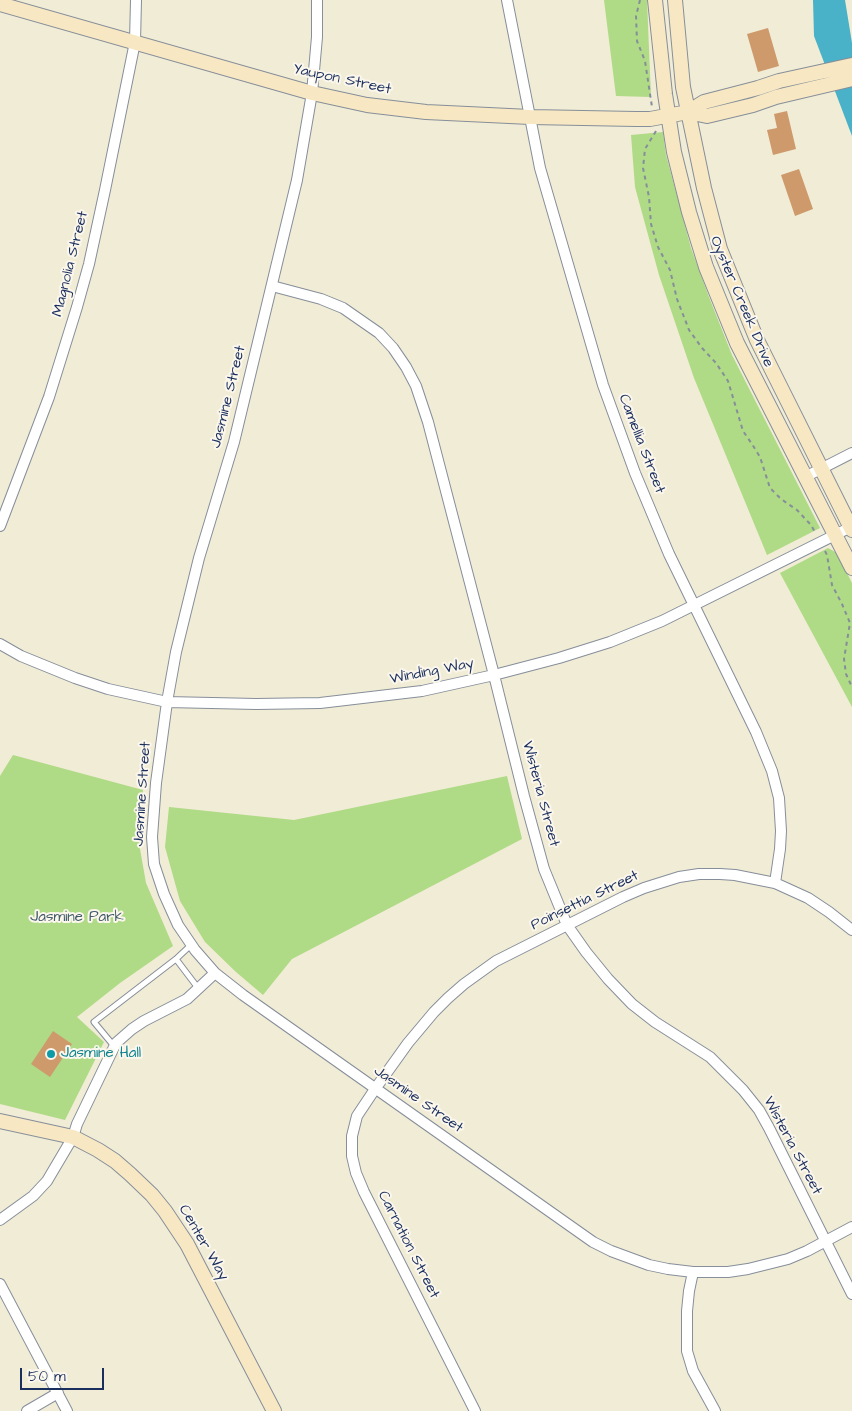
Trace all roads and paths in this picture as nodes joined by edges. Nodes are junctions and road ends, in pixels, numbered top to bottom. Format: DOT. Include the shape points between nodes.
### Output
graph roads {
  1 [pos="136,0"];
  2 [pos="317,0"];
  3 [pos="507,0"];
  4 [pos="655,0"];
  5 [pos="675,0"];
  6 [pos="0,4"];
  7 [pos="135,42"];
  8 [pos="852,65"];
  9 [pos="852,80"];
  10 [pos="796,85"];
  11 [pos="312,93"];
  12 [pos="688,112"];
  13 [pos="668,116"];
  14 [pos="530,117"];
  15 [pos="272,286"];
  16 [pos="852,453"];
  17 [pos="821,469"];
  18 [pos="805,477"];
  19 [pos="0,526"];
  20 [pos="851,528"];
  21 [pos="835,535"];
  22 [pos="852,568"];
  23 [pos="694,605"];
  24 [pos="0,644"];
  25 [pos="494,675"];
  26 [pos="167,702"];
  27 [pos="774,882"];
  28 [pos="567,925"];
  29 [pos="852,930"];
  30 [pos="191,945"];
  31 [pos="176,959"];
  32 [pos="215,973"];
  33 [pos="198,988"];
  34 [pos="114,1047"];
  35 [pos="375,1089"];
  36 [pos="0,1121"];
  37 [pos="73,1137"];
  38 [pos="0,1220"];
  39 [pos="852,1227"];
  40 [pos="825,1242"];
  41 [pos="694,1272"];
  42 [pos="0,1284"];
  43 [pos="852,1294"];
  44 [pos="58,1393"];
  45 [pos="27,1411"];
  46 [pos="66,1411"];
  47 [pos="274,1411"];
  48 [pos="474,1411"];
  49 [pos="715,1411"];
  1 -- 7 [label="street, Magnolia Street"];
  2 -- 11 [label="street, Jasmine Street"];
  3 -- 14 [label="street, Camellia Street"];
  4 -- 13 [label="main road, Oyster Creek Drive"];
  5 -- 12 [label="main road, Oyster Creek Drive"];
  6 -- 7 [label="main road, Yaupon Street"];
  7 -- 11 [label="main road, Yaupon Street"];
  7 -- 19 [label="street, Magnolia Street" via="77,307 49,397"];
  8 -- 10 [label="main road"];
  9 -- 10 [label="main road"];
  10 -- 12 [label="main road, Yaupon Street" via="704,102"];
  10 -- 12 [label="main road, Yaupon Street" via="753,105 707,116"];
  11 -- 14 [label="main road, Yaupon Street" via="367,105 426,112"];
  11 -- 15 [label="street, Jasmine Street" via="297,180"];
  12 -- 13 [label="main road, Yaupon Street"];
  12 -- 17 [label="main road, Oyster Creek Drive" via="720,249 756,340"];
  13 -- 14 [label="main road, Yaupon Street" via="650,119"];
  13 -- 18 [label="main road, Oyster Creek Drive" via="689,212 706,267 737,342"];
  14 -- 23 [label="street, Camellia Street" via="552,213 603,385 635,473"];
  15 -- 25 [label="street, Wisteria Street" via="343,308 379,333 406,367 428,422"];
  15 -- 26 [label="street, Jasmine Street" via="234,442 184,617"];
  16 -- 17 [label="street"];
  17 -- 18 [label="street"];
  17 -- 20 [label="main road, Oyster Creek Drive"];
  18 -- 21 [label="main road, Oyster Creek Drive"];
  20 -- 21 [label="street, Winding Way"];
  21 -- 22 [label="main road, Oyster Creek Drive"];
  21 -- 23 [label="street, Winding Way"];
  23 -- 25 [label="street, Winding Way" via="610,642"];
  23 -- 27 [label="street, Camellia Street" via="772,771 779,798 781,831"];
  24 -- 26 [label="street, Winding Way" via="20,656 75,678"];
  25 -- 26 [label="street, Winding Way" via="422,691 320,703"];
  25 -- 28 [label="street, Wisteria Street" via="544,869"];
  26 -- 30 [label="street, Jasmine Street" via="156,783 152,837 154,864 167,902"];
  27 -- 28 [label="street, Poinsettia Street" via="727,875 679,877 644,888"];
  27 -- 29 [label="street, Poinsettia Street" via="808,898"];
  28 -- 35 [label="street, Poinsettia Street" via="496,961 464,984 421,1027"];
  28 -- 40 [label="street, Wisteria Street" via="608,979 632,1004 710,1057 743,1090 769,1128"];
  30 -- 31 [label="lane"];
  30 -- 32 [label="street, Jasmine Street"];
  31 -- 33 [label="lane"];
  31 -- 34 [label="lane" via="94,1022"];
  32 -- 33 [label="street"];
  32 -- 35 [label="street, Jasmine Street"];
  33 -- 34 [label="street" via="186,999 132,1029"];
  34 -- 37 [label="street"];
  35 -- 41 [label="street, Jasmine Street" via="593,1242 649,1265"];
  35 -- 48 [label="street, Carnation Street" via="357,1116 352,1136 356,1174"];
  36 -- 37 [label="main road, Center Way"];
  37 -- 38 [label="street" via="47,1181 33,1196"];
  37 -- 47 [label="main road, Center Way" via="115,1161 165,1211 190,1250"];
  39 -- 40 [label="street, Jasmine Street"];
  40 -- 41 [label="street, Jasmine Street" via="768,1265 728,1272"];
  40 -- 43 [label="street, Wisteria Street"];
  41 -- 49 [label="street" via="687,1311 688,1351 693,1371"];
  42 -- 44 [label="street"];
  44 -- 45 [label="street"];
  44 -- 46 [label="street"];
}
